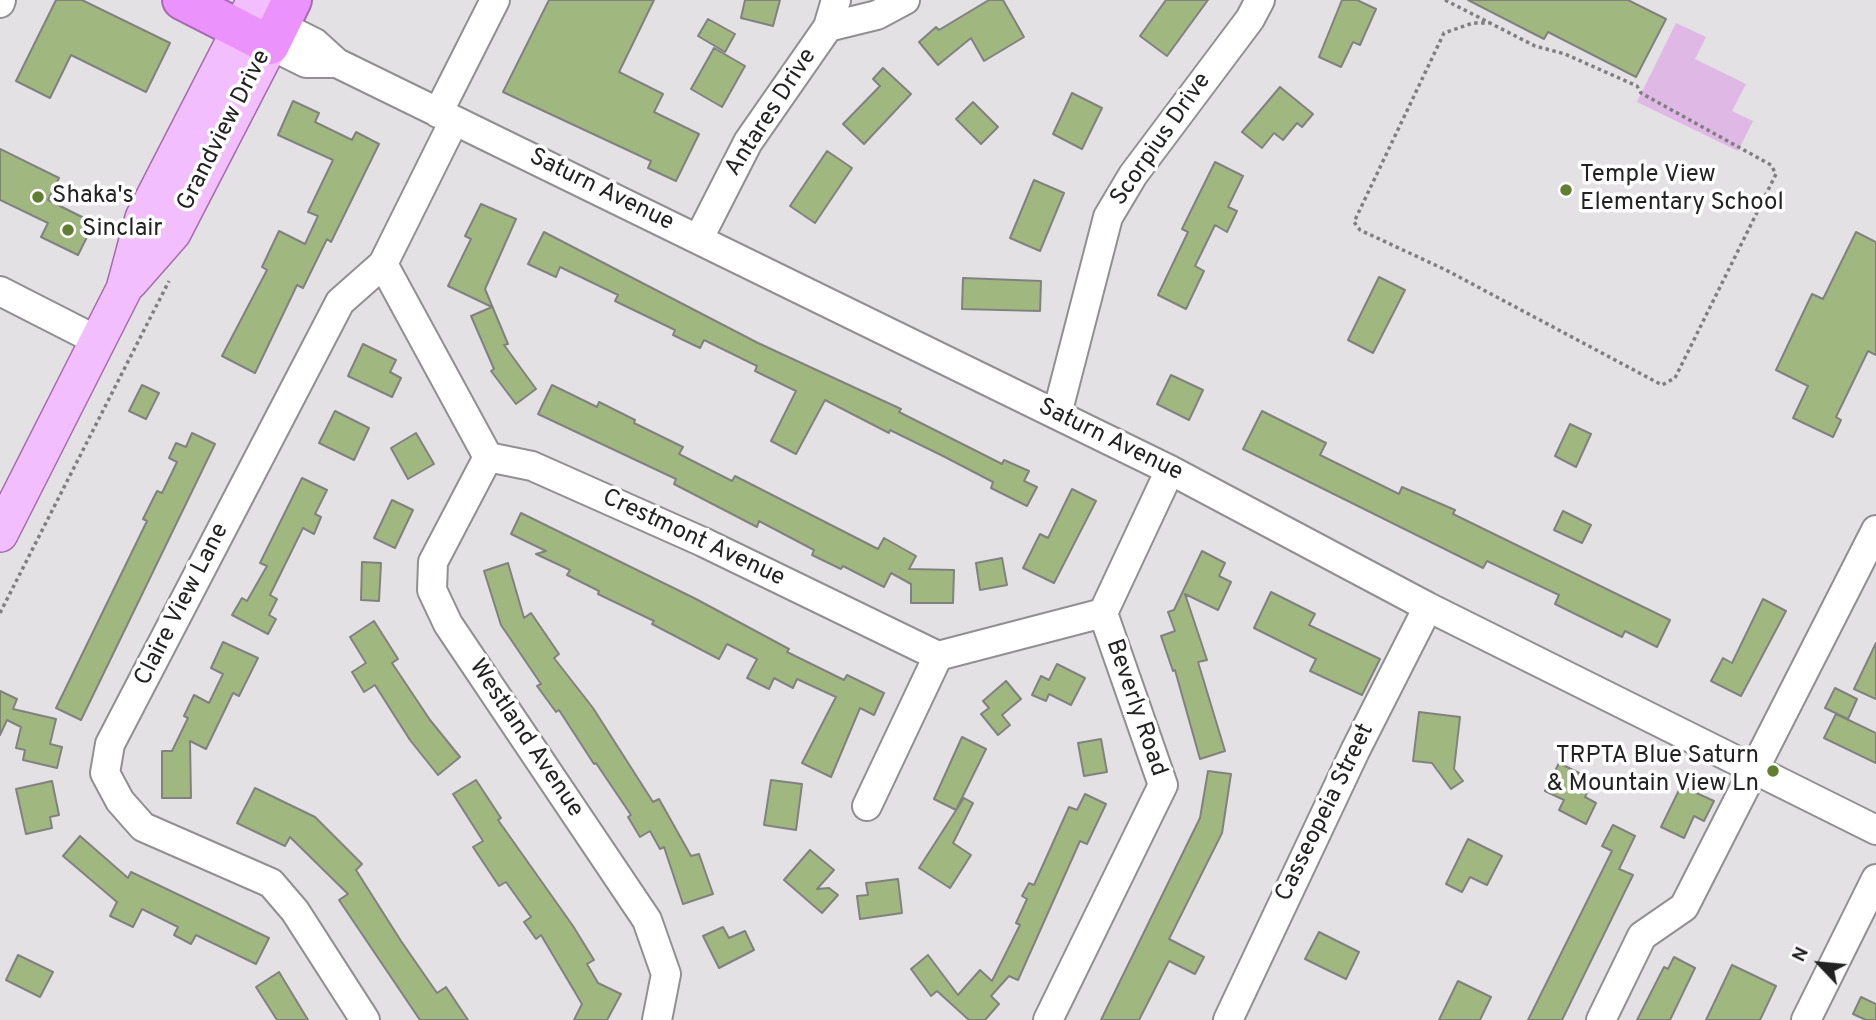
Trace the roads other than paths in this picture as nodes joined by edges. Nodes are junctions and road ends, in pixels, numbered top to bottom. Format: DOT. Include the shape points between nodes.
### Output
graph roads {
  1 [pos="183,0"];
  2 [pos="495,0"];
  3 [pos="836,0"];
  4 [pos="905,0"];
  5 [pos="1260,0"];
  6 [pos="260,16"];
  7 [pos="828,27"];
  8 [pos="446,117"];
  9 [pos="699,238"];
  10 [pos="383,264"];
  11 [pos="0,291"];
  12 [pos="98,341"];
  13 [pos="1057,414"];
  14 [pos="488,457"];
  15 [pos="1170,470"];
  16 [pos="1876,530"];
  17 [pos="0,534"];
  18 [pos="1428,607"];
  19 [pos="1103,612"];
  20 [pos="937,656"];
  21 [pos="1755,771"];
  22 [pos="867,806"];
  23 [pos="1876,830"];
  24 [pos="1876,879"];
  25 [pos="365,1020"];
  26 [pos="657,1020"];
  27 [pos="1048,1020"];
  28 [pos="1228,1020"];
  29 [pos="1601,1020"];
  30 [pos="1806,1020"];
  1 -- 6 [label="highway"];
  2 -- 8 [label="street, Claire View Lane"];
  3 -- 7 [label="street, Antares Drive"];
  4 -- 7 [label="street, Antares Drive" via="877,15"];
  5 -- 13 [label="street, Scorpius Drive" via="1133,175 1108,217"];
  6 -- 8 [label="street, Saturn Avenue" via="306,63 337,63"];
  6 -- 12 [label="main road, Grandview Drive" via="143,218 124,289"];
  7 -- 9 [label="street, Antares Drive" via="748,142"];
  8 -- 9 [label="street, Saturn Avenue"];
  8 -- 10 [label="street, Claire View Lane"];
  9 -- 13 [label="street, Saturn Avenue"];
  10 -- 14 [label="street"];
  10 -- 25 [label="street, Claire View Lane" via="340,302 110,744 106,773 120,801 143,827 271,883 295,911"];
  11 -- 12 [label="street"];
  12 -- 17 [label="main road, Grandview Drive"];
  13 -- 15 [label="street, Saturn Avenue"];
  14 -- 20 [label="street, Crestmont Avenue" via="532,466 703,542"];
  14 -- 26 [label="street, Westland Avenue" via="433,562 432,590 447,624 647,920 666,974"];
  15 -- 18 [label="street, Saturn Avenue"];
  15 -- 19 [label="street, Beverly Road"];
  16 -- 21 [label="street"];
  18 -- 21 [label="street, Saturn Avenue"];
  18 -- 28 [label="street, Casseopeia Street"];
  19 -- 20 [label="street"];
  19 -- 27 [label="street, Beverly Road" via="1163,785"];
  20 -- 22 [label="street"];
  21 -- 23 [label="street, Saturn Avenue"];
  21 -- 29 [label="street" via="1684,908 1642,936"];
  24 -- 30 [label="street"];
}
